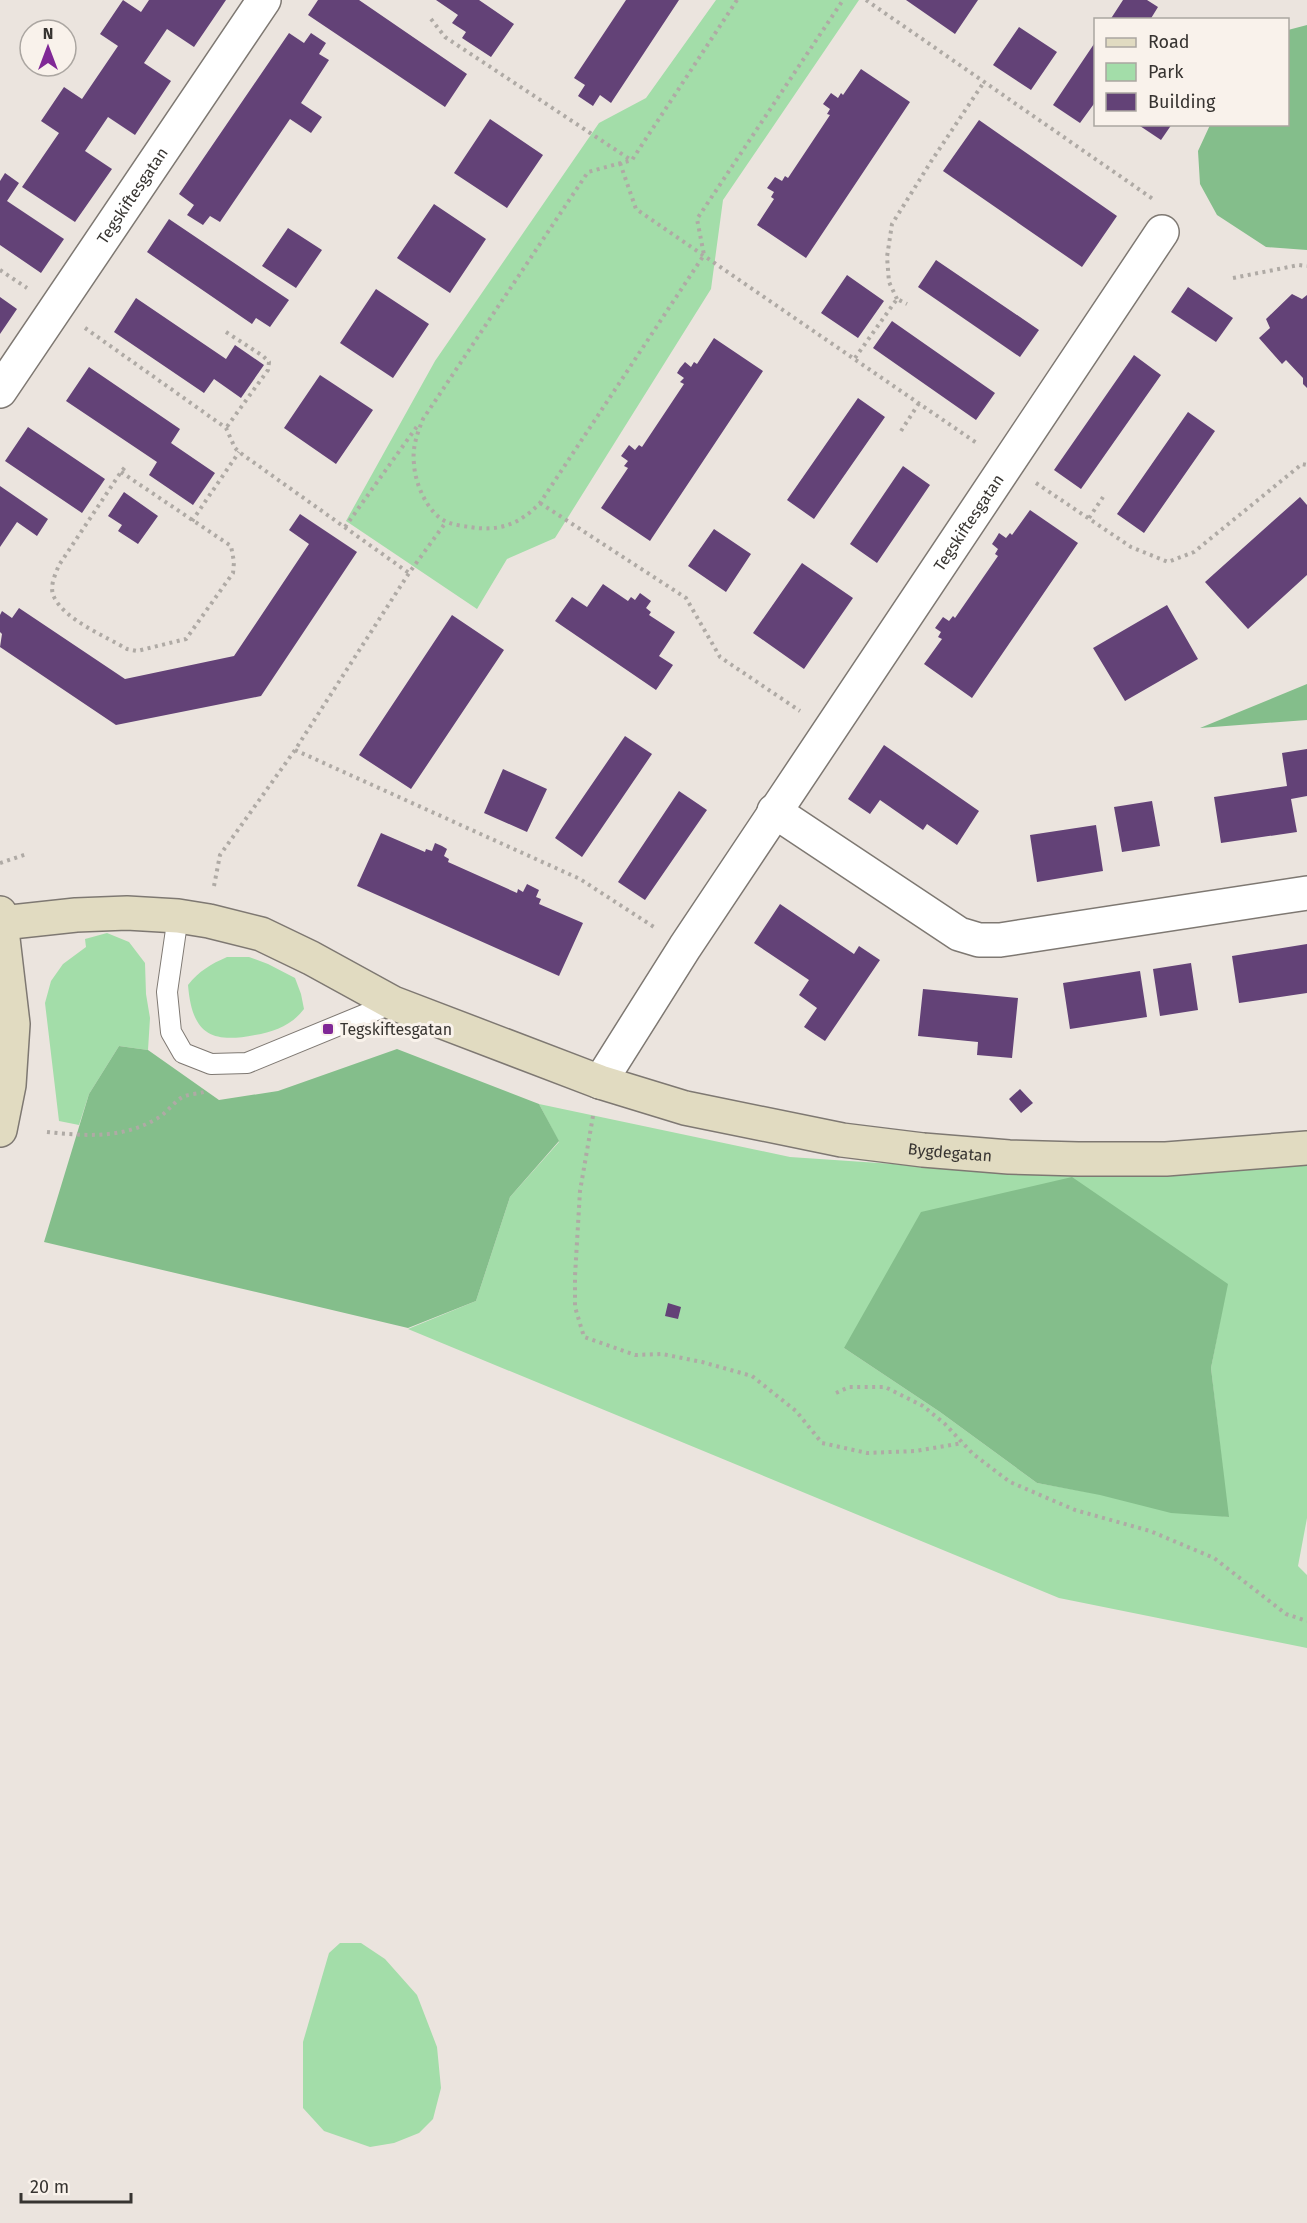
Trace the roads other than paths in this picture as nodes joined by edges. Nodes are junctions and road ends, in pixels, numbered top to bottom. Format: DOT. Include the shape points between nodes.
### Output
graph roads {
  1 [pos="264,0"];
  2 [pos="1162,231"];
  3 [pos="0,391"];
  4 [pos="774,812"];
  5 [pos="1307,893"];
  6 [pos="178,916"];
  7 [pos="1,918"];
  8 [pos="393,1003"];
  9 [pos="600,1082"];
  10 [pos="0,1130"];
  11 [pos="1307,1148"];
  1 -- 3 [label="street, Tegskiftesgatan"];
  2 -- 4 [label="street, Tegskiftesgatan"];
  4 -- 5 [label="street" via="959,934 978,940 1000,940"];
  4 -- 9 [label="street, Tegskiftesgatan" via="684,946"];
  6 -- 7 [label="street" via="127,913"];
  6 -- 8 [label="street" via="261,934"];
  6 -- 8 [label="lane" via="167,992 171,1032 183,1053 211,1065 247,1063"];
  7 -- 10 [label="street" via="13,1024 9,1085"];
  8 -- 9 [label="street"];
  9 -- 11 [label="street, Bygdegatan" via="685,1108 842,1140 923,1150 1009,1157 1166,1159"];
}
